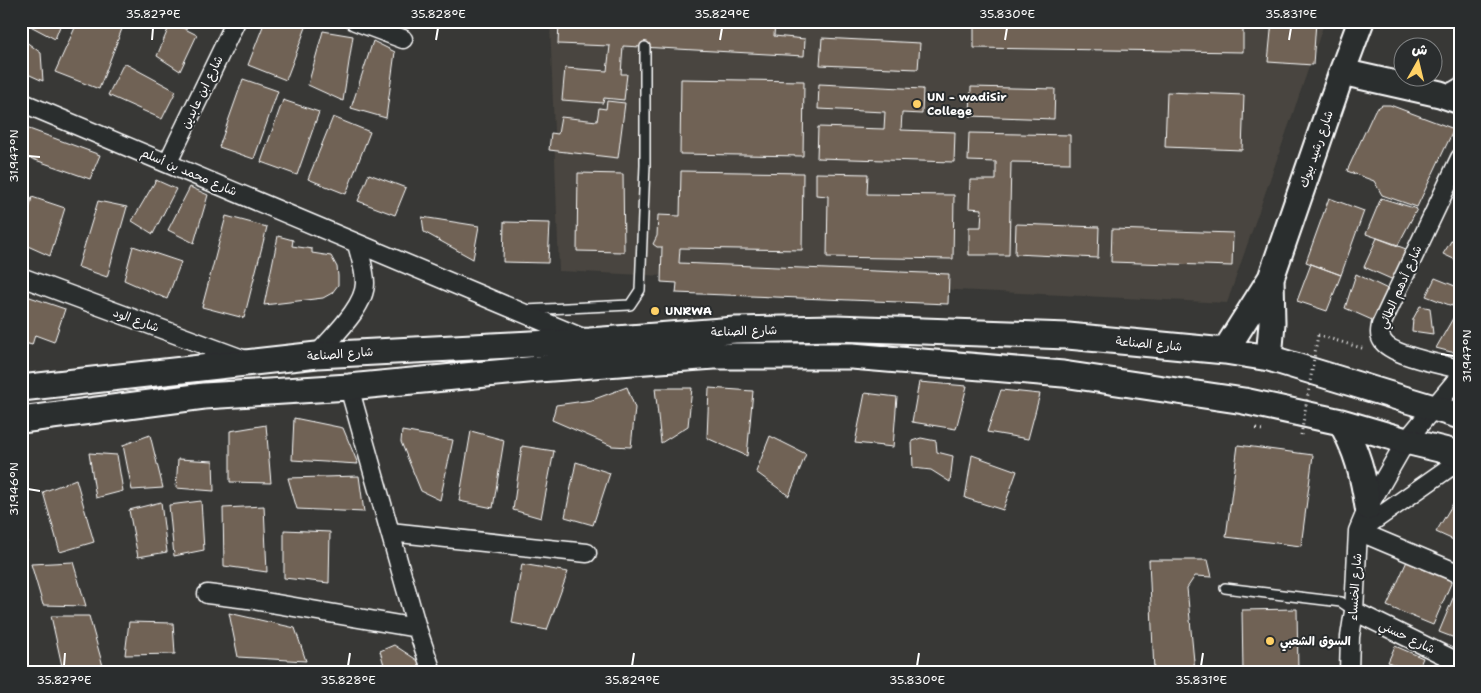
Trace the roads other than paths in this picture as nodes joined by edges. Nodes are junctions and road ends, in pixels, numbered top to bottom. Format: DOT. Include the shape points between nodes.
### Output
graph roads {
  1 [pos="236,21"];
  2 [pos="355,21"];
  3 [pos="1361,21"];
  4 [pos="403,39"];
  5 [pos="645,47"];
  6 [pos="1342,72"];
  7 [pos="1453,92"];
  8 [pos="21,102"];
  9 [pos="1460,158"];
  10 [pos="168,162"];
  11 [pos="357,244"];
  12 [pos="21,277"];
  13 [pos="1271,278"];
  14 [pos="518,310"];
  15 [pos="590,341"];
  16 [pos="1225,351"];
  17 [pos="317,355"];
  18 [pos="1268,358"];
  19 [pos="251,362"];
  20 [pos="1460,369"];
  21 [pos="1460,376"];
  22 [pos="348,387"];
  23 [pos="21,388"];
  24 [pos="1433,408"];
  25 [pos="1460,416"];
  26 [pos="21,420"];
  27 [pos="1341,422"];
  28 [pos="1406,441"];
  29 [pos="1460,454"];
  30 [pos="1460,460"];
  31 [pos="1368,507"];
  32 [pos="1358,531"];
  33 [pos="390,532"];
  34 [pos="587,553"];
  35 [pos="1460,574"];
  36 [pos="1225,588"];
  37 [pos="207,594"];
  38 [pos="1354,611"];
  39 [pos="417,628"];
  40 [pos="1460,663"];
  41 [pos="432,672"];
  42 [pos="1349,672"];
  1 -- 10 [label="street, شارع ابن عابدين"];
  2 -- 4 [label="street"];
  3 -- 6 [label="main road, شارع رشيد بيوك"];
  5 -- 14 [label="lane" via="640,290 630,305"];
  6 -- 7 [label="main road"];
  6 -- 13 [label="main road, شارع رشيد بيوك"];
  8 -- 10 [label="street, شارع محمد بن أسلم"];
  9 -- 20 [label="street, شارع أدهم الطائي" via="1379,332 1387,346 1404,354"];
  10 -- 11 [label="street, شارع محمد بن أسلم"];
  11 -- 14 [label="street, شارع محمد بن أسلم"];
  11 -- 17 [label="street" via="364,272 362,296"];
  12 -- 19 [label="street, شارع الود"];
  13 -- 16 [label="main road, شارع رشيد بيوك"];
  13 -- 18 [label="main road, شارع رشيد بيوك" via="1272,323"];
  14 -- 15 [label="street, شارع محمد بن أسلم"];
  15 -- 16 [label="main road, شارع الصناعة" via="734,330 836,328 1068,336"];
  15 -- 17 [label="main road, شارع الصناعة"];
  16 -- 18 [label="main road, شارع الصناعة"];
  17 -- 19 [label="main road, شارع الصناعة"];
  18 -- 24 [label="main road, شارع الصناعة"];
  19 -- 23 [label="main road, شارع الصناعة"];
  21 -- 24 [label="street, شارع الخنساء"];
  22 -- 26 [label="main road, شارع الصناعة" via="204,396"];
  22 -- 27 [label="main road, شارع الصناعة" via="714,356 852,356 1063,374 1244,401"];
  22 -- 33 [label="street"];
  24 -- 25 [label="main road, شارع الصناعة"];
  24 -- 28 [label="street, شارع الخنساء"];
  27 -- 28 [label="main road, شارع الصناعة"];
  27 -- 31 [label="main road" via="1360,462"];
  28 -- 29 [label="main road, شارع الصناعة"];
  28 -- 31 [label="street, شارع الخنساء"];
  30 -- 32 [label="street"];
  31 -- 32 [label="street, شارع الخنساء"];
  32 -- 35 [label="street"];
  32 -- 38 [label="street, شارع الخنساء"];
  33 -- 34 [label="street"];
  33 -- 39 [label="street"];
  36 -- 38 [label="lane" via="1340,602"];
  37 -- 39 [label="street"];
  38 -- 40 [label="street, شارع حسني"];
  38 -- 42 [label="street, شارع الخنساء"];
  39 -- 41 [label="street"];
}
